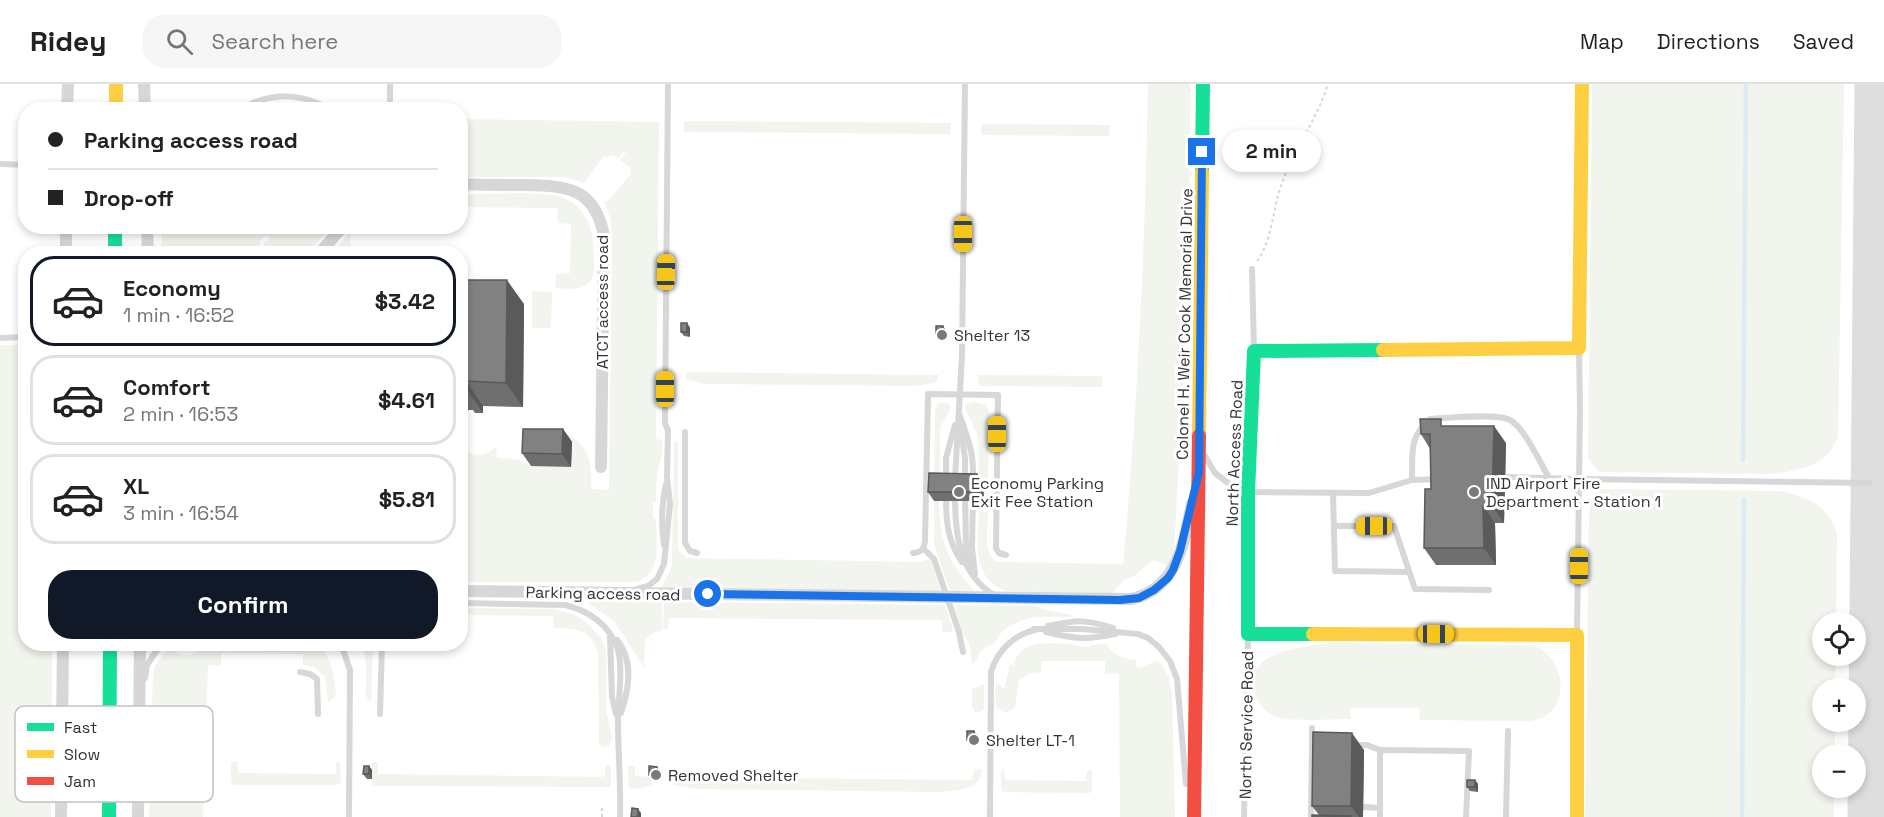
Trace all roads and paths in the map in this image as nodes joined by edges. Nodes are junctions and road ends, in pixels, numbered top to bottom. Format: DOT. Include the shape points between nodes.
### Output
graph roads {
  1 [pos="68,84"];
  2 [pos="116,84"];
  3 [pos="144,84"];
  4 [pos="390,84"];
  5 [pos="668,84"];
  6 [pos="965,84"];
  7 [pos="1203,84"];
  8 [pos="1328,84"];
  9 [pos="1582,84"];
  10 [pos="68,102"];
  11 [pos="116,102"];
  12 [pos="145,102"];
  13 [pos="390,102"];
  14 [pos="0,164"];
  15 [pos="18,165"];
  16 [pos="468,184"];
  17 [pos="336,234"];
  18 [pos="326,246"];
  19 [pos="1252,269"];
  20 [pos="18,337"];
  21 [pos="0,338"];
  22 [pos="1579,348"];
  23 [pos="1254,351"];
  24 [pos="960,394"];
  25 [pos="958,412"];
  26 [pos="686,432"];
  27 [pos="1199,441"];
  28 [pos="601,467"];
  29 [pos="1199,472"];
  30 [pos="1506,477"];
  31 [pos="1442,478"];
  32 [pos="1550,478"];
  33 [pos="1580,479"];
  34 [pos="1413,480"];
  35 [pos="1870,483"];
  36 [pos="1248,492"];
  37 [pos="1333,493"];
  38 [pos="1334,526"];
  39 [pos="924,549"];
  40 [pos="697,553"];
  41 [pos="913,553"];
  42 [pos="1006,555"];
  43 [pos="1409,572"];
  44 [pos="975,576"];
  45 [pos="1489,590"];
  46 [pos="468,591"];
  47 [pos="588,592"];
  48 [pos="947,598"];
  49 [pos="1004,599"];
  50 [pos="468,603"];
  51 [pos="1034,629"];
  52 [pos="1124,632"];
  53 [pos="610,634"];
  54 [pos="1248,634"];
  55 [pos="1577,635"];
  56 [pos="63,651"];
  57 [pos="110,651"];
  58 [pos="140,651"];
  59 [pos="156,651"];
  60 [pos="343,651"];
  61 [pos="382,651"];
  62 [pos="963,652"];
  63 [pos="300,672"];
  64 [pos="139,705"];
  65 [pos="62,706"];
  66 [pos="110,706"];
  67 [pos="318,714"];
  68 [pos="380,714"];
  69 [pos="618,721"];
  70 [pos="1312,728"];
  71 [pos="1508,730"];
  72 [pos="1312,745"];
  73 [pos="1323,745"];
  74 [pos="1345,745"];
  75 [pos="1380,750"];
  76 [pos="61,802"];
  77 [pos="109,802"];
  78 [pos="138,802"];
  79 [pos="602,805"];
  80 [pos="1363,807"];
  81 [pos="1380,808"];
  82 [pos="61,817"];
  83 [pos="109,817"];
  84 [pos="138,817"];
  85 [pos="349,817"];
  86 [pos="602,817"];
  87 [pos="620,817"];
  88 [pos="990,817"];
  89 [pos="1189,817"];
  90 [pos="1194,817"];
  91 [pos="1244,817"];
  92 [pos="1311,817"];
  93 [pos="1380,817"];
  94 [pos="1466,817"];
  95 [pos="1506,817"];
  96 [pos="1576,817"];
  1 -- 10 [label="street"];
  2 -- 11 [label="street"];
  3 -- 12 [label="street"];
  4 -- 13 [label="lane"];
  5 -- 47 [label="lane" via="665,423 670,504 665,554 660,574 648,586"];
  6 -- 24 [label="lane"];
  7 -- 27 [label="street, Colonel H. Weir Cook Memorial Drive"];
  8 -- 19 [label="path" via="1291,160 1265,247"];
  9 -- 22 [label="street"];
  14 -- 15 [label="lane"];
  16 -- 28 [label="street, ATCT access road" via="565,187 582,195 599,216 604,236"];
  17 -- 18 [label="street"];
  19 -- 23 [label="lane"];
  20 -- 21 [label="lane"];
  22 -- 23 [label="street"];
  22 -- 33 [label="lane"];
  23 -- 36 [label="street, North Access Road"];
  24 -- 25 [label="lane"];
  24 -- 39 [label="lane" via="927,394"];
  24 -- 42 [label="lane" via="998,395 996,548"];
  25 -- 44 [label="lane" via="974,459"];
  25 -- 44 [label="lane" via="956,536 964,561"];
  25 -- 44 [label="lane" via="946,459 946,524 960,561"];
  26 -- 40 [label="lane" via="686,543"];
  27 -- 29 [label="street, Colonel H. Weir Cook Memorial Drive"];
  27 -- 36 [label="lane" via="1215,472"];
  29 -- 49 [label="street, Parking access road" via="1177,561 1168,578 1154,590 1139,598 1120,600"];
  29 -- 90 [label="street, Colonel H. Weir Cook Memorial Drive"];
  30 -- 32 [label="lane"];
  31 -- 34 [label="lane"];
  32 -- 33 [label="lane"];
  32 -- 34 [label="lane" via="1520,430 1511,420 1498,417 1430,419 1419,428 1413,441"];
  33 -- 35 [label="lane"];
  33 -- 55 [label="lane"];
  34 -- 37 [label="lane" via="1369,493"];
  36 -- 37 [label="lane"];
  36 -- 54 [label="street, North Access Road"];
  37 -- 38 [label="lane"];
  38 -- 43 [label="lane" via="1394,526"];
  38 -- 43 [label="lane" via="1335,571"];
  39 -- 41 [label="lane"];
  39 -- 48 [label="lane" via="934,559"];
  43 -- 45 [label="lane" via="1415,589"];
  44 -- 49 [label="lane" via="988,591"];
  46 -- 47 [label="street, Parking access road"];
  47 -- 48 [label="street, Parking access road"];
  48 -- 49 [label="street, Parking access road"];
  48 -- 62 [label="lane"];
  50 -- 53 [label="lane" via="565,605 590,615"];
  51 -- 52 [label="lane" via="1075,639"];
  51 -- 52 [label="lane" via="1076,620"];
  51 -- 88 [label="lane" via="1009,643 993,665"];
  52 -- 89 [label="lane" via="1154,642 1175,673"];
  53 -- 69 [label="lane" via="612,697"];
  53 -- 69 [label="lane" via="623,648 628,663 626,698"];
  54 -- 55 [label="street"];
  54 -- 91 [label="lane, North Service Road"];
  55 -- 96 [label="street"];
  56 -- 65 [label="street"];
  57 -- 66 [label="street"];
  58 -- 64 [label="street"];
  59 -- 64 [label="lane" via="147,665"];
  60 -- 85 [label="lane" via="350,670"];
  61 -- 68 [label="lane"];
  63 -- 67 [label="lane" via="317,679"];
  69 -- 87 [label="lane"];
  70 -- 72 [label="lane"];
  71 -- 95 [label="lane"];
  72 -- 73 [label="lane"];
  72 -- 92 [label="lane"];
  74 -- 75 [label="lane" via="1367,745"];
  75 -- 81 [label="lane"];
  75 -- 94 [label="lane" via="1469,751"];
  76 -- 82 [label="street"];
  77 -- 83 [label="street"];
  78 -- 84 [label="street"];
  79 -- 86 [label="path"];
  80 -- 81 [label="lane"];
  81 -- 93 [label="lane"];
}
